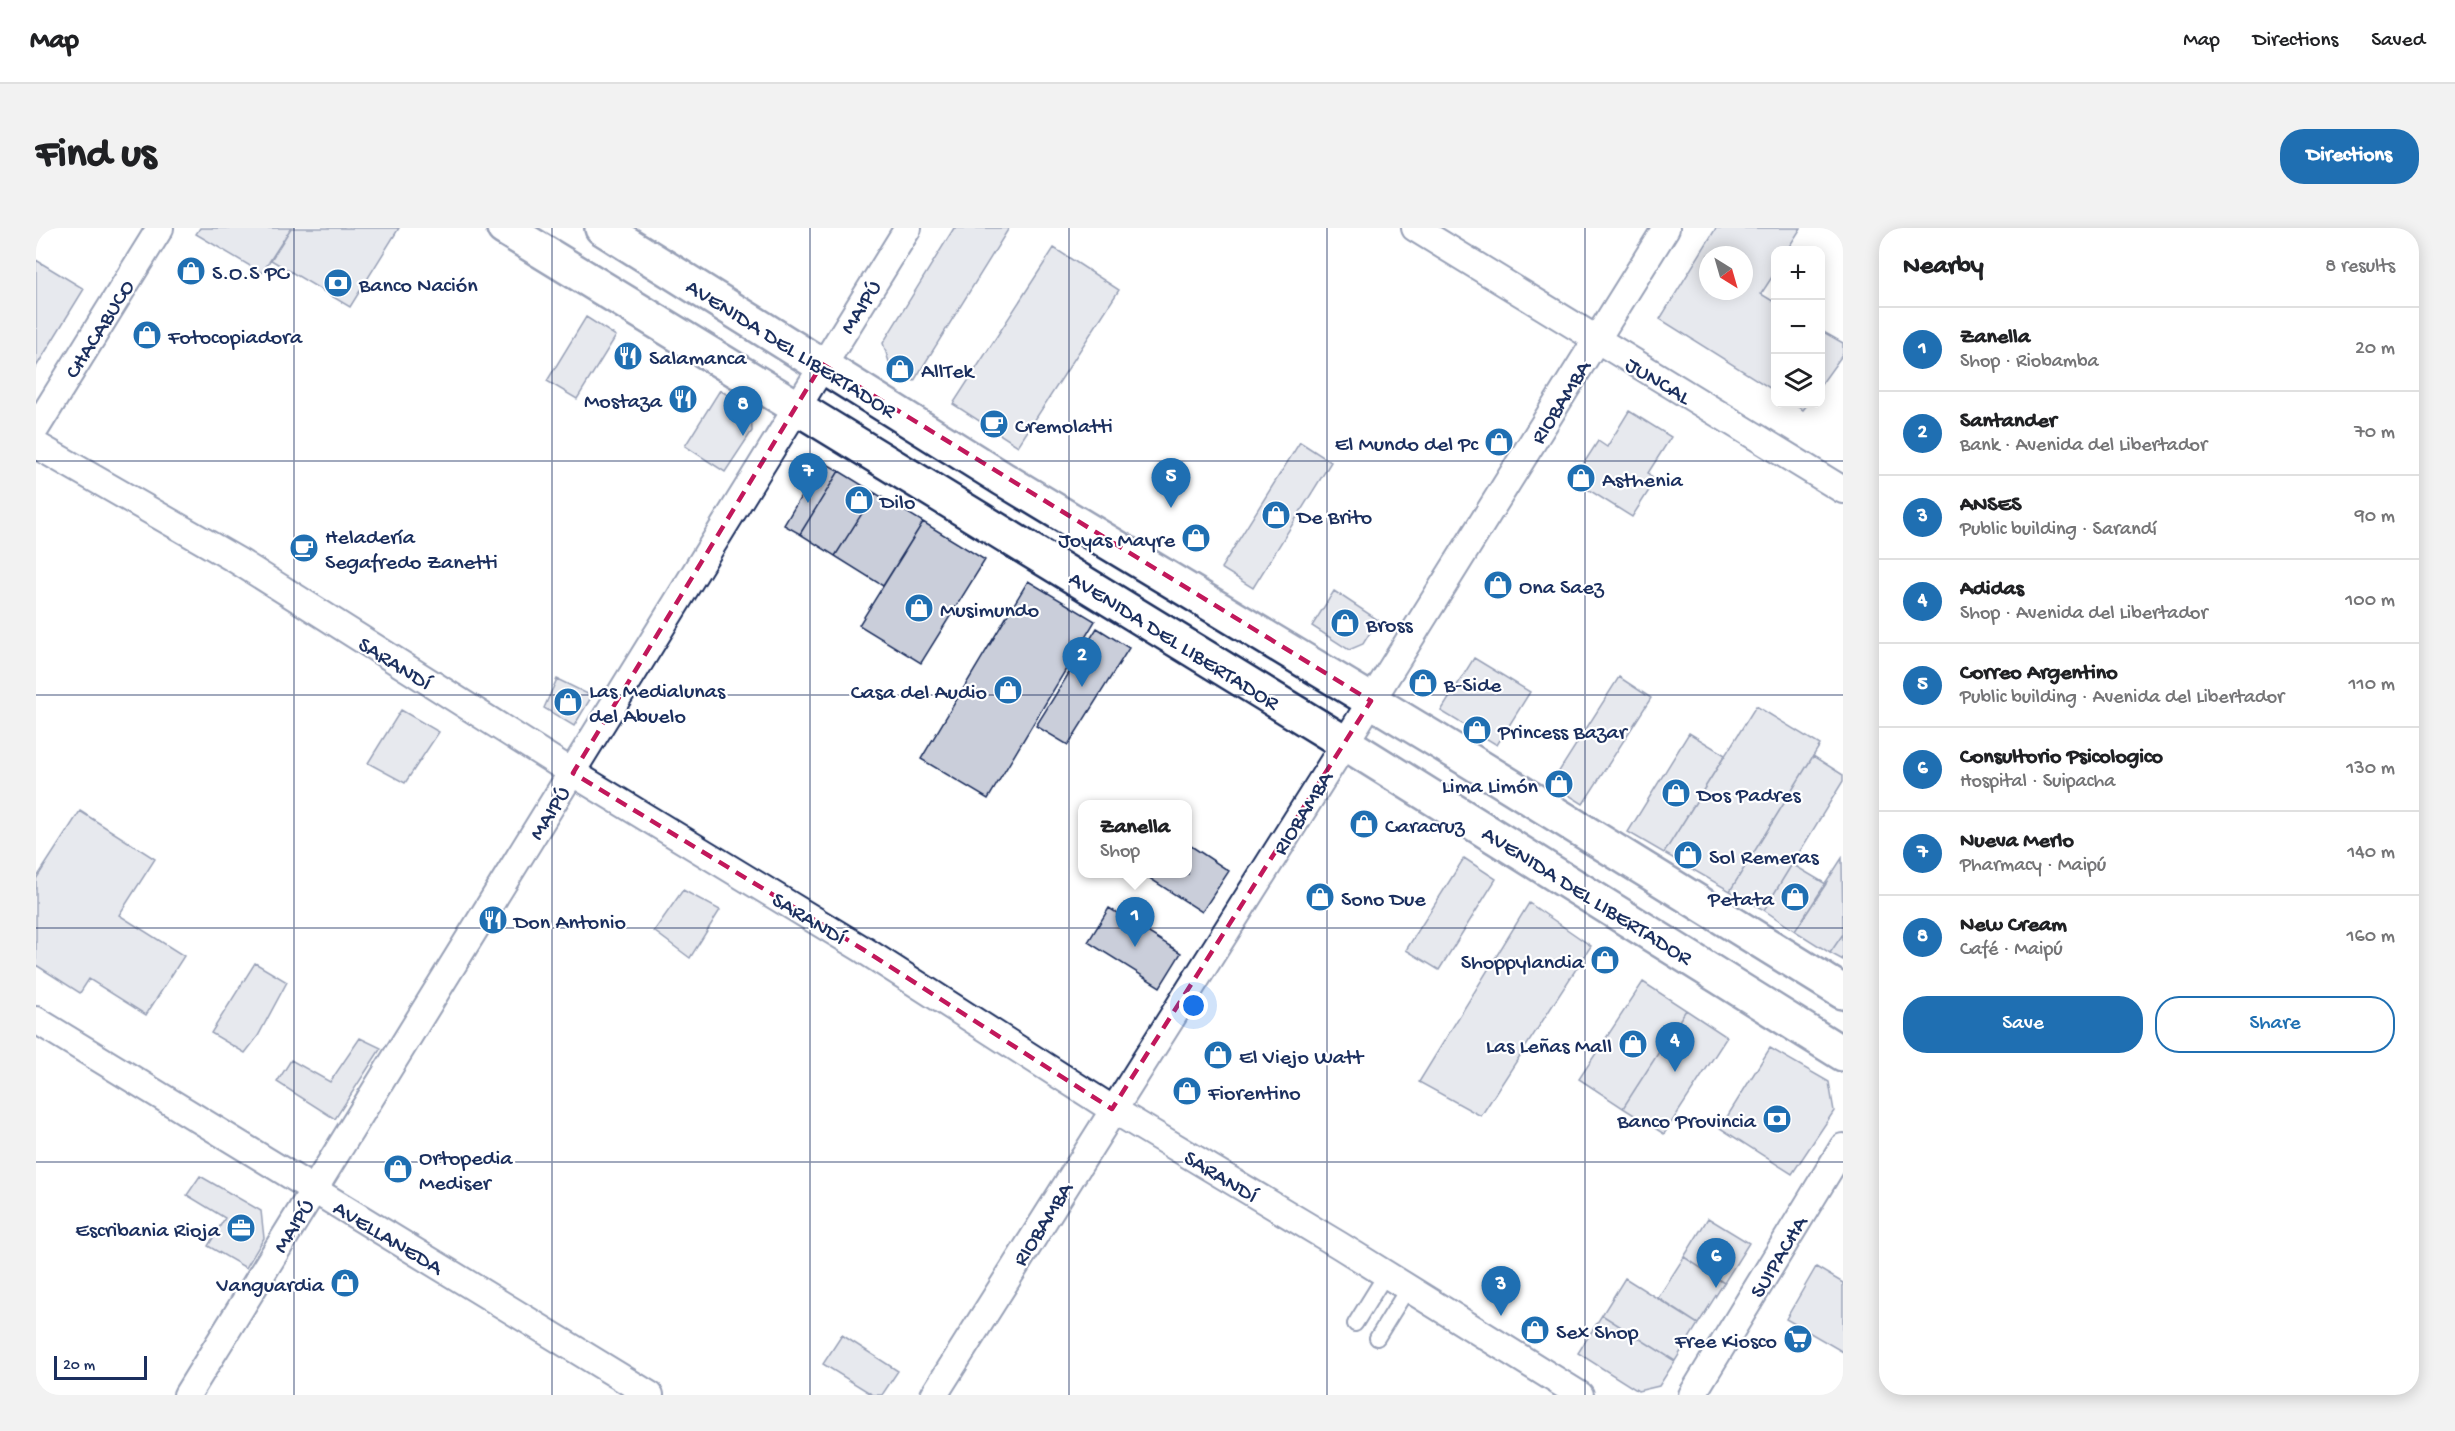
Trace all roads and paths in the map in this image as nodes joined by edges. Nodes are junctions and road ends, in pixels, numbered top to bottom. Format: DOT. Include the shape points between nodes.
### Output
graph roads {
  1 [pos="160,228"];
  2 [pos="504,228"];
  3 [pos="602,228"];
  4 [pos="908,228"];
  5 [pos="1415,228"];
  6 [pos="1666,228"];
  7 [pos="1597,341"];
  8 [pos="822,364"];
  9 [pos="796,406"];
  10 [pos="36,428"];
  11 [pos="36,445"];
  12 [pos="1843,490"];
  13 [pos="1371,701"];
  14 [pos="1345,743"];
  15 [pos="573,772"];
  16 [pos="1843,992"];
  17 [pos="36,1020"];
  18 [pos="1843,1054"];
  19 [pos="1112,1109"];
  20 [pos="1843,1147"];
  21 [pos="314,1189"];
  22 [pos="1386,1274"];
  23 [pos="1408,1288"];
  24 [pos="1355,1324"];
  25 [pos="1377,1338"];
  26 [pos="187,1395"];
  27 [pos="650,1395"];
  28 [pos="934,1395"];
  29 [pos="1580,1395"];
  30 [pos="1692,1395"];
  1 -- 10 [label="street, CHACABUCO"];
  2 -- 9 [label="main road, AVENIDA DEL LIBERTADOR"];
  3 -- 8 [label="main road, AVENIDA DEL LIBERTADOR"];
  4 -- 8 [label="street, MAIPÚ"];
  5 -- 7 [label="street, JUNCAL"];
  6 -- 7 [label="street, RIOBAMBA"];
  7 -- 12 [label="street, JUNCAL"];
  7 -- 13 [label="street, RIOBAMBA"];
  8 -- 9 [label="street, MAIPÚ"];
  8 -- 13 [label="main road, AVENIDA DEL LIBERTADOR" via="986,469"];
  9 -- 14 [label="main road, AVENIDA DEL LIBERTADOR"];
  9 -- 15 [label="street, MAIPÚ"];
  11 -- 15 [label="street, SARANDÍ" via="238,561"];
  13 -- 14 [label="street, RIOBAMBA"];
  13 -- 16 [label="main road, AVENIDA DEL LIBERTADOR"];
  14 -- 18 [label="main road, AVENIDA DEL LIBERTADOR"];
  14 -- 19 [label="street, RIOBAMBA"];
  15 -- 19 [label="street, SARANDÍ" via="864,950"];
  15 -- 21 [label="street, MAIPÚ"];
  17 -- 21 [label="street, AVELLANEDA"];
  19 -- 22 [label="street, SARANDÍ"];
  19 -- 28 [label="street, RIOBAMBA"];
  20 -- 30 [label="street, SUIPACHA"];
  21 -- 26 [label="street, MAIPÚ"];
  21 -- 27 [label="street, AVELLANEDA"];
  22 -- 23 [label="street, SARANDÍ"];
  22 -- 24 [label="lane"];
  23 -- 25 [label="lane"];
  23 -- 29 [label="street, SARANDÍ"];
}
